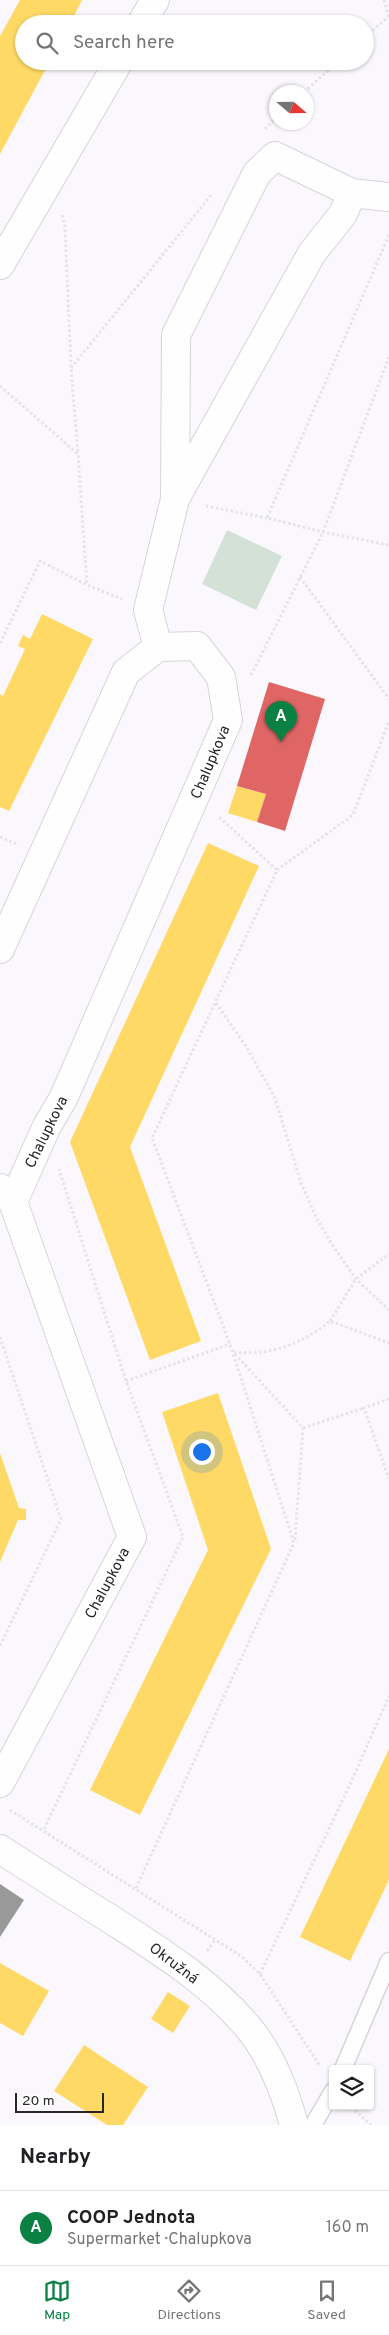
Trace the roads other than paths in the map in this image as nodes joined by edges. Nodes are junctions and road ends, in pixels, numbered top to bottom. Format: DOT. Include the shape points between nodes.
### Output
graph roads {
  1 [pos="155,0"];
  2 [pos="146,15"];
  3 [pos="114,70"];
  4 [pos="352,193"];
  5 [pos="389,197"];
  6 [pos="0,265"];
  7 [pos="175,499"];
  8 [pos="158,647"];
  9 [pos="0,949"];
  10 [pos="7,1195"];
  11 [pos="4,1796"];
  12 [pos="0,1849"];
  13 [pos="389,1961"];
  14 [pos="345,2065"];
  15 [pos="329,2098"];
  16 [pos="294,2125"];
  17 [pos="313,2125"];
  1 -- 2 [label="street"];
  3 -- 6 [label="street"];
  4 -- 5 [label="street"];
  4 -- 7 [label="street" via="343,214 312,253"];
  4 -- 7 [label="street" via="275,156 257,173 176,335"];
  7 -- 8 [label="street" via="148,610"];
  8 -- 9 [label="street" via="126,672"];
  8 -- 10 [label="street, Chalupkova" via="197,646 221,677 228,720 64,1096"];
  10 -- 11 [label="street, Chalupkova" via="132,1537"];
  12 -- 16 [label="street, Okružná" via="164,1953 225,2002 248,2027 270,2060"];
  13 -- 14 [label="lane"];
  15 -- 17 [label="lane"];
}
